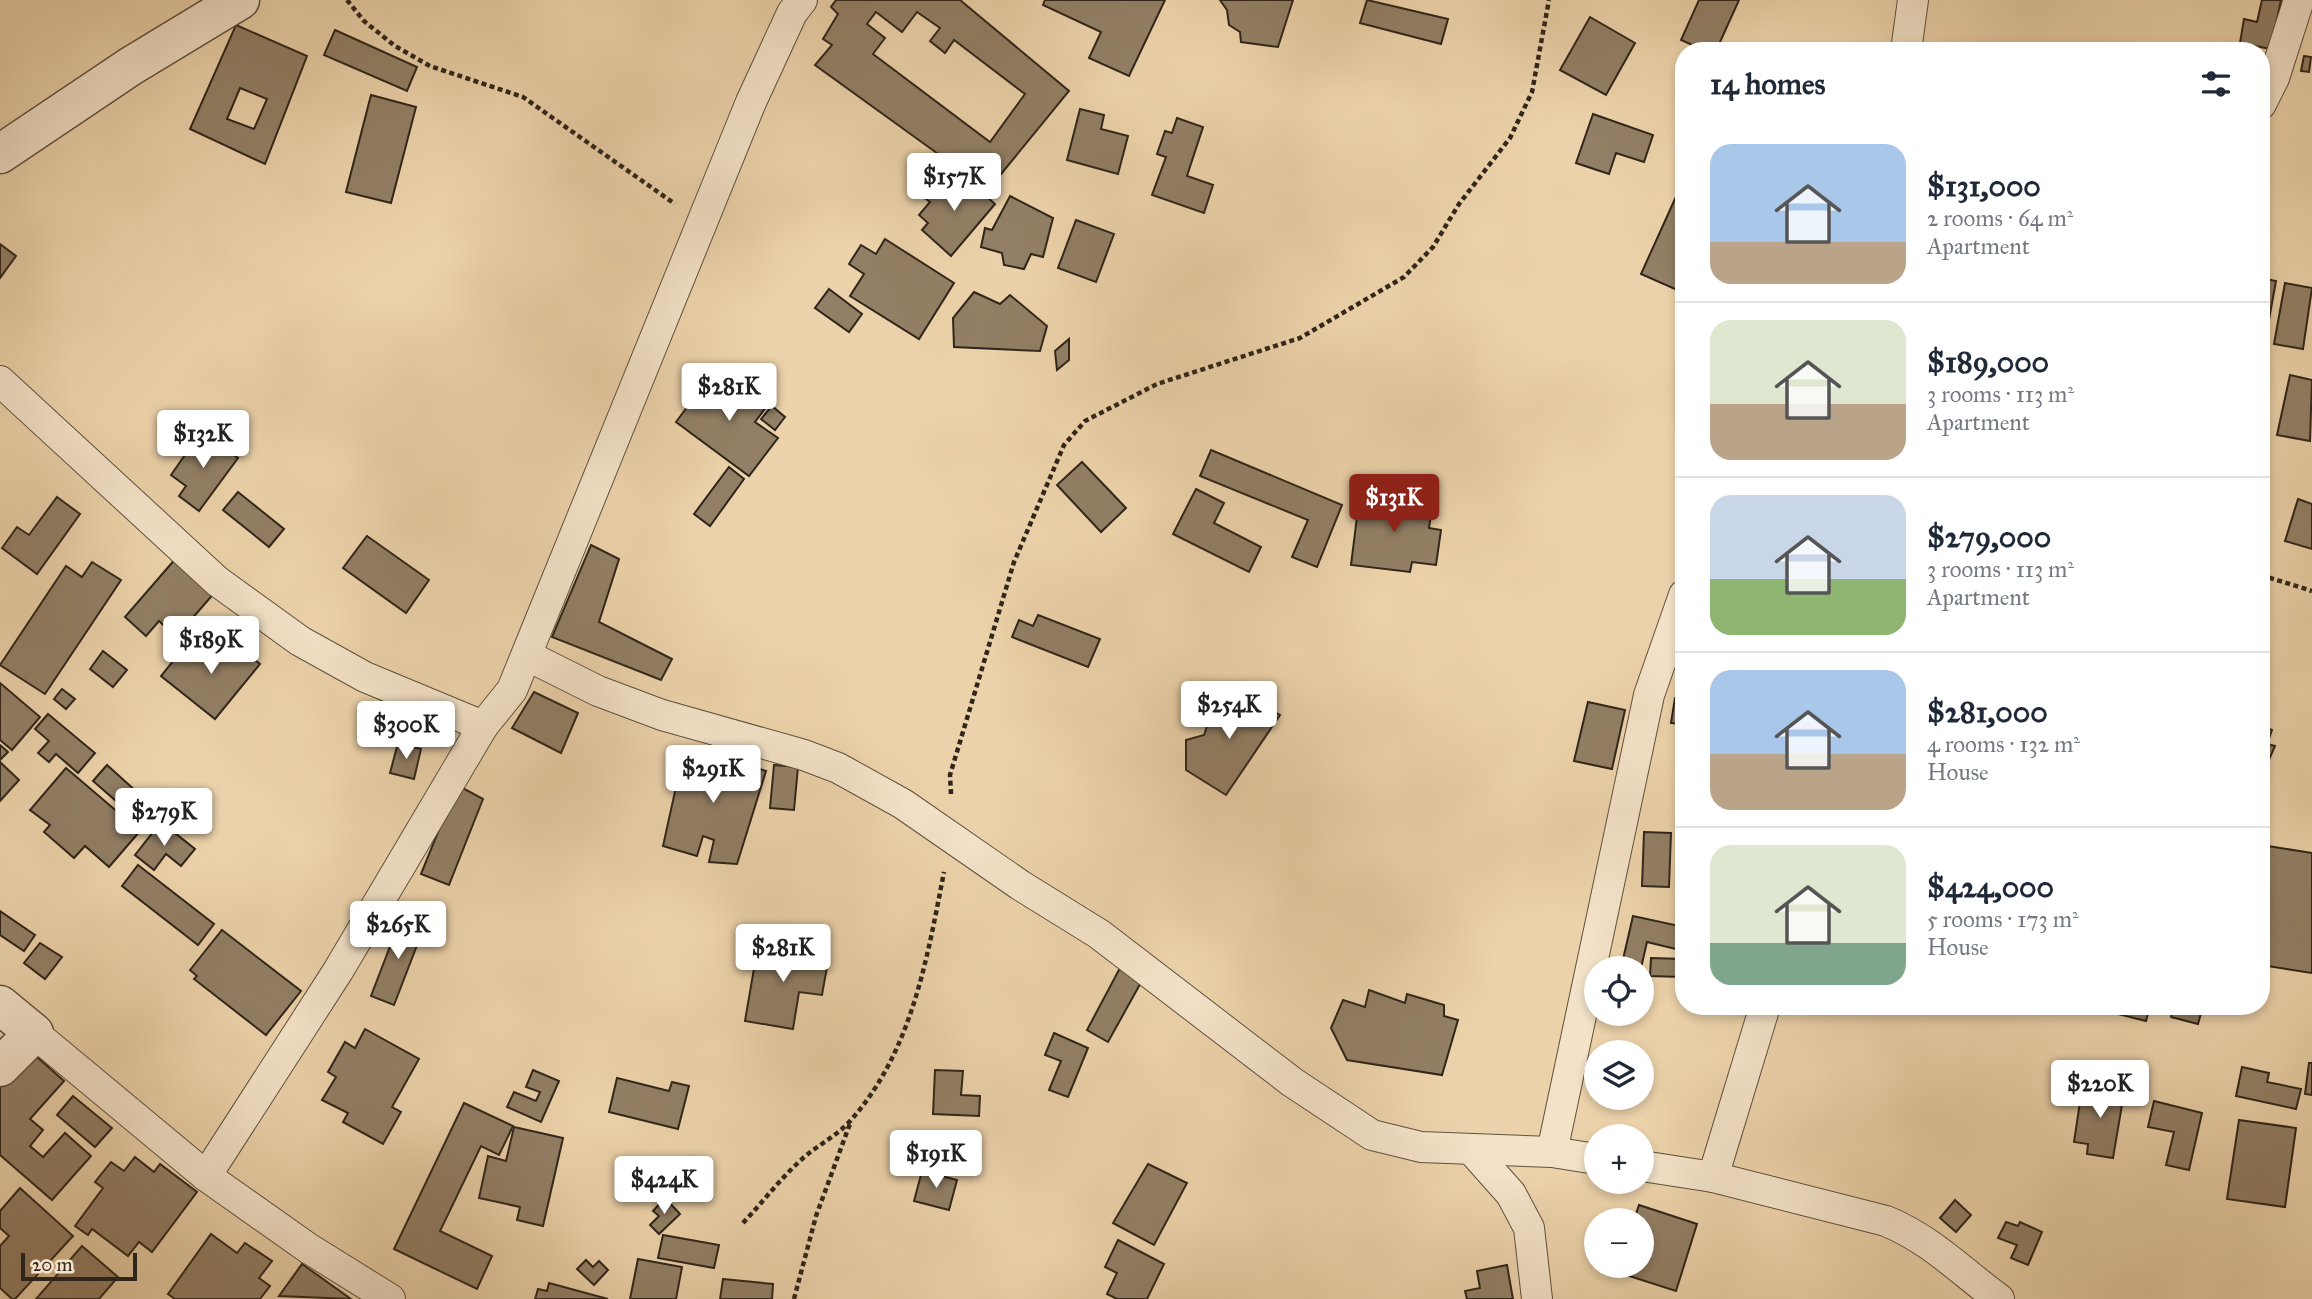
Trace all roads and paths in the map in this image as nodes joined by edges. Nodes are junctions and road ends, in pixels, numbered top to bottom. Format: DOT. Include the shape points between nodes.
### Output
graph roads {
  1 [pos="240,0"];
  2 [pos="347,0"];
  3 [pos="802,0"];
  4 [pos="1549,0"];
  5 [pos="1913,0"];
  6 [pos="2299,0"];
  7 [pos="1907,42"];
  8 [pos="2270,86"];
  9 [pos="0,154"];
  10 [pos="699,229"];
  11 [pos="0,381"];
  12 [pos="2270,578"];
  13 [pos="2312,592"];
  14 [pos="1675,621"];
  15 [pos="528,656"];
  16 [pos="484,726"];
  17 [pos="951,838"];
  18 [pos="0,1005"];
  19 [pos="1762,1015"];
  20 [pos="34,1033"];
  21 [pos="0,1067"];
  22 [pos="851,1120"];
  23 [pos="1471,1149"];
  24 [pos="1552,1152"];
  25 [pos="1584,1157"];
  26 [pos="1654,1168"];
  27 [pos="206,1176"];
  28 [pos="1713,1177"];
  29 [pos="743,1223"];
  30 [pos="390,1299"];
  31 [pos="794,1299"];
  32 [pos="1537,1299"];
  33 [pos="1999,1299"];
  1 -- 9 [label="street"];
  2 -- 10 [label="path" via="395,46 430,66 523,97 551,115 664,195"];
  3 -- 10 [label="street" via="751,102"];
  4 -- 17 [label="path" via="1532,92 1510,138 1459,204 1433,247 1404,277 1300,338 1157,384 1084,421 1064,445 1014,562 950,775"];
  5 -- 7 [label="street"];
  6 -- 8 [label="street"];
  10 -- 15 [label="street"];
  11 -- 16 [label="street" via="217,581 300,641 365,677"];
  12 -- 13 [label="path"];
  14 -- 24 [label="street" via="1649,695"];
  15 -- 16 [label="street" via="512,690"];
  15 -- 17 [label="street" via="597,691 662,715 838,768 903,804"];
  16 -- 27 [label="street" via="338,971"];
  17 -- 22 [label="path" via="930,947 906,1032"];
  17 -- 23 [label="street" via="1142,964 1353,1124 1372,1135 1421,1147"];
  18 -- 20 [label="street"];
  19 -- 28 [label="street"];
  20 -- 21 [label="street"];
  20 -- 27 [label="street"];
  22 -- 29 [label="path" via="801,1159"];
  22 -- 31 [label="path" via="816,1216"];
  23 -- 24 [label="street"];
  23 -- 32 [label="street" via="1511,1194 1529,1228"];
  24 -- 25 [label="street"];
  26 -- 28 [label="street"];
  27 -- 30 [label="street"];
  28 -- 33 [label="street" via="1912,1231"];
}
